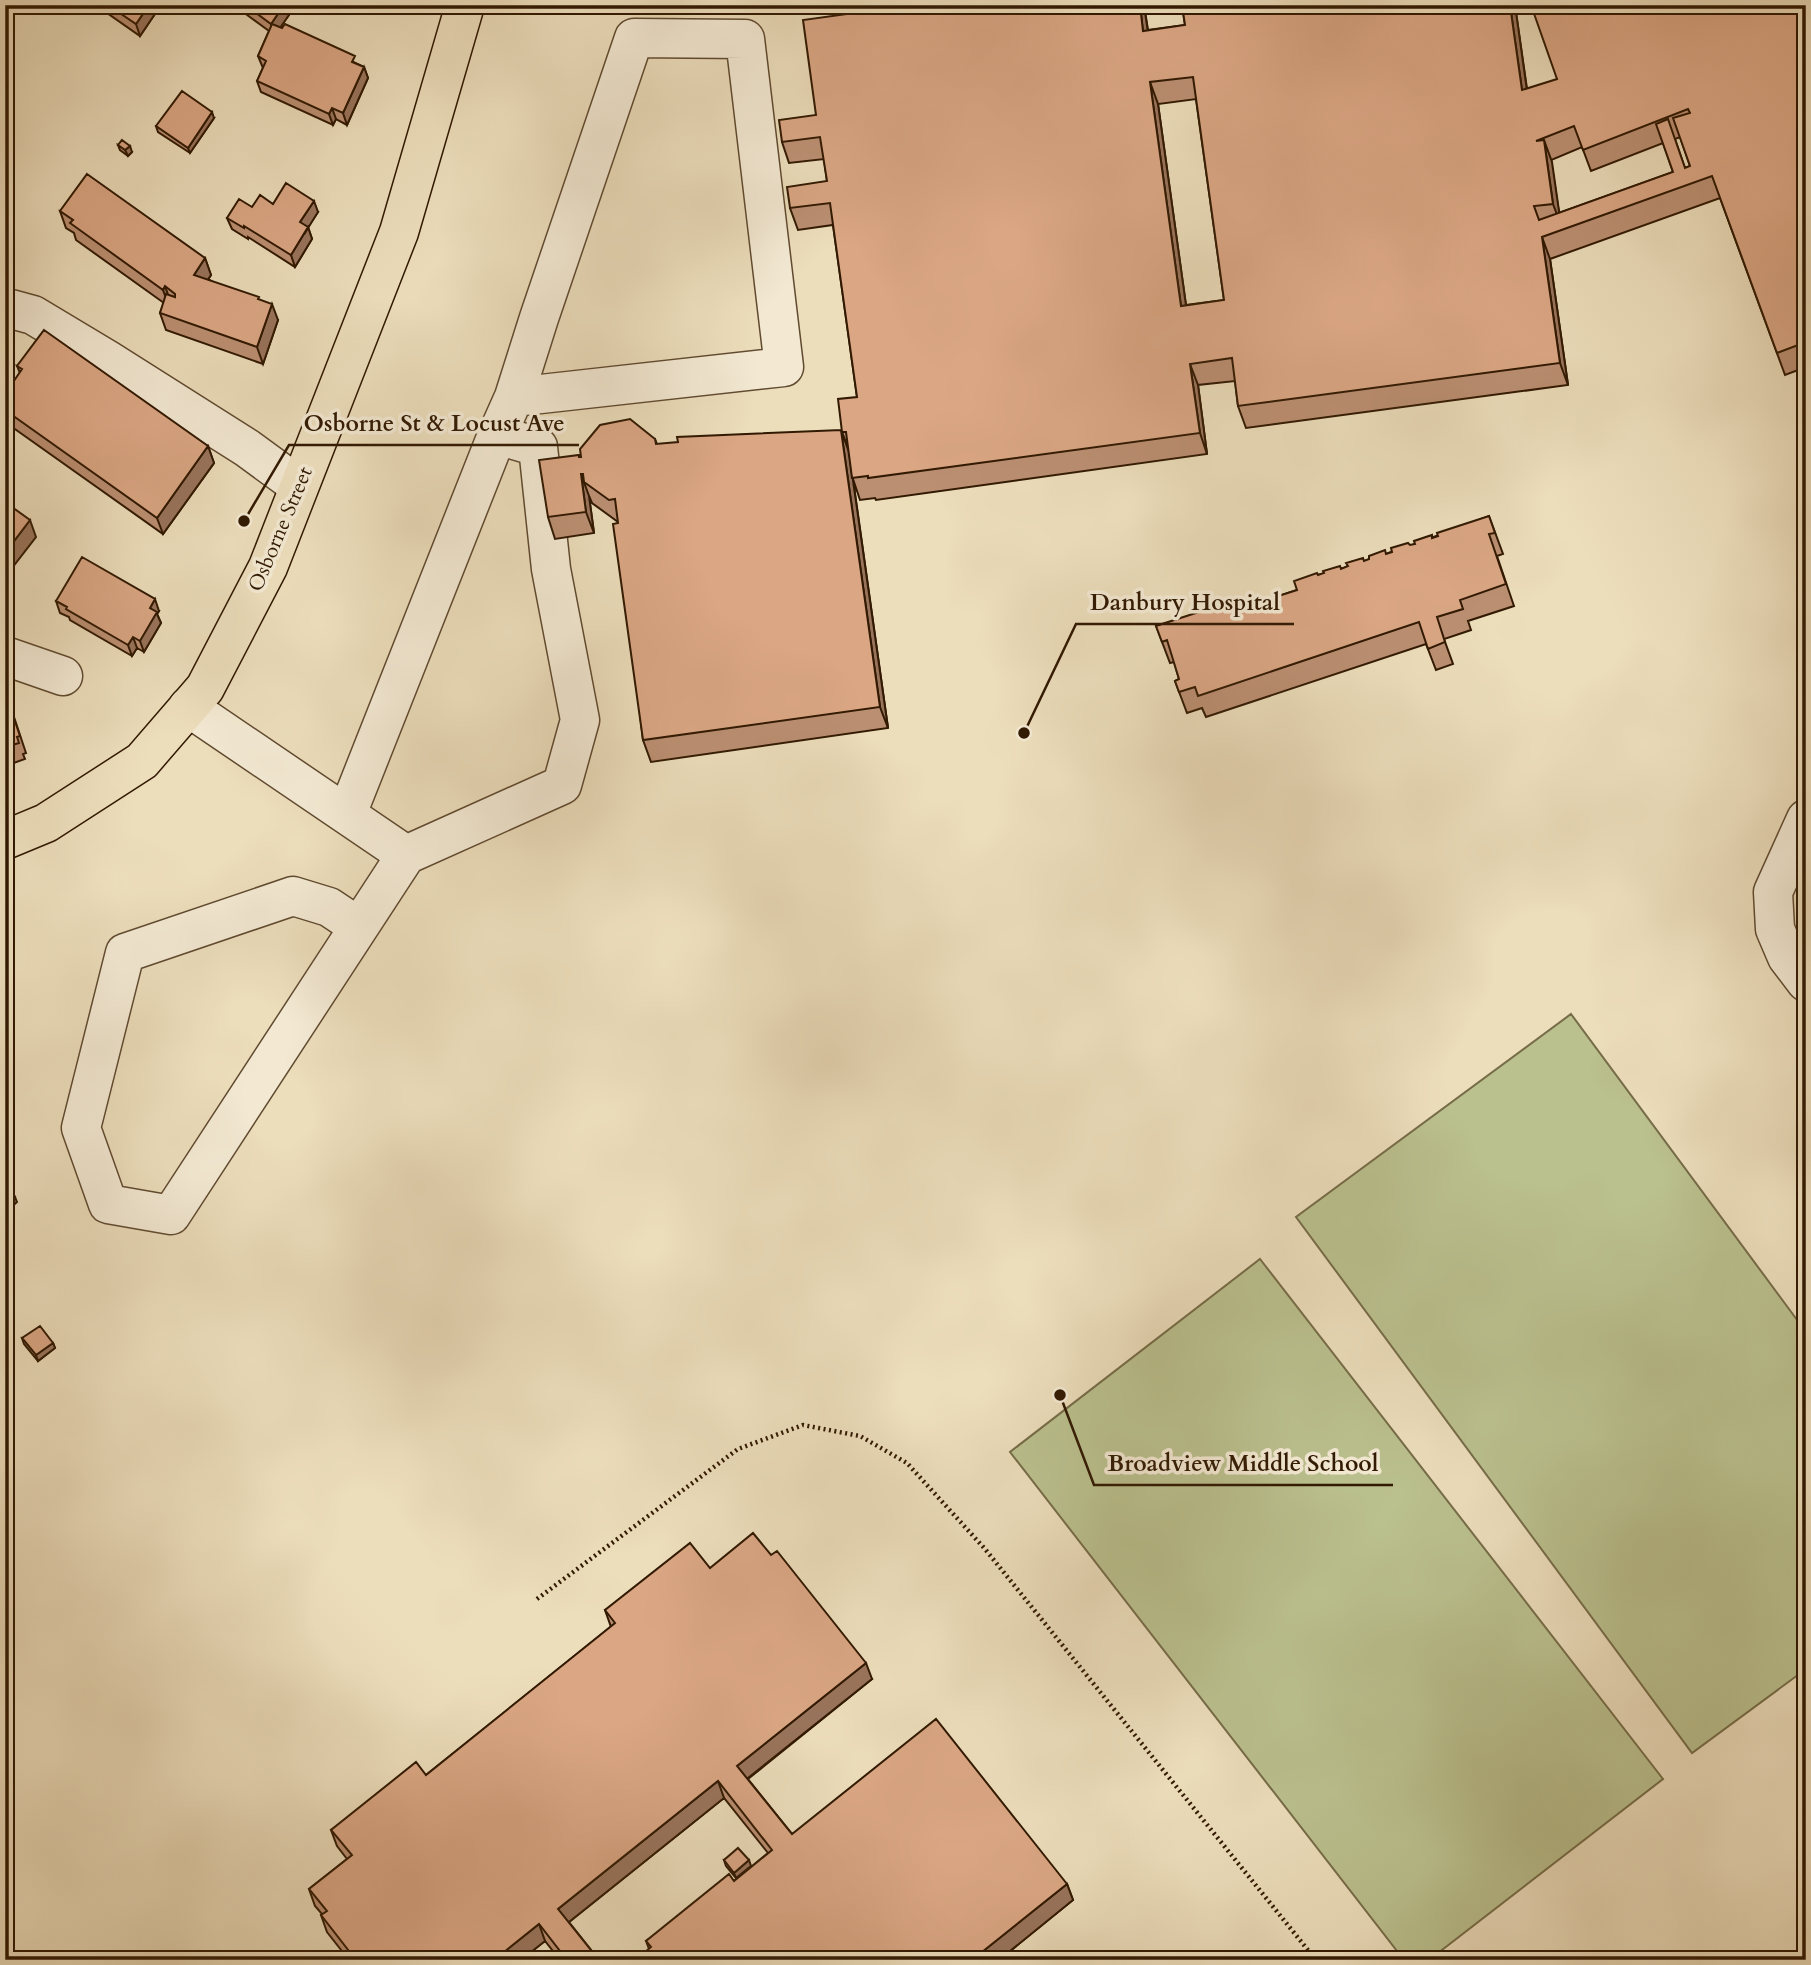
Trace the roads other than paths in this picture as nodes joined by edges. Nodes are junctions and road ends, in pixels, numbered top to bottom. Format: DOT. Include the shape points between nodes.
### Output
graph roads {
  1 [pos="465,5"];
  2 [pos="5,312"];
  3 [pos="514,397"];
  4 [pos="497,435"];
  5 [pos="299,486"];
  6 [pos="5,656"];
  7 [pos="63,676"];
  8 [pos="188,708"];
  9 [pos="347,814"];
  10 [pos="1806,819"];
  11 [pos="5,840"];
  12 [pos="407,855"];
  13 [pos="359,927"];
  14 [pos="1806,982"];
  1 -- 5 [label="main road, Osborne Street" via="399,232"];
  2 -- 5 [label="lane" via="11,309 33,315 247,448"];
  3 -- 3 [label="lane" via="634,38 745,39 784,367"];
  3 -- 4 [label="lane"];
  4 -- 9 [label="lane"];
  4 -- 12 [label="lane" via="538,447 551,569 580,720 562,785"];
  5 -- 8 [label="main road, Osborne Street" via="268,567 205,688"];
  6 -- 7 [label="lane"];
  8 -- 9 [label="lane"];
  8 -- 11 [label="main road, Osborne Street" via="142,761 46,823"];
  9 -- 12 [label="lane"];
  10 -- 14 [label="lane" via="1773,892 1775,929 1787,957"];
  12 -- 13 [label="lane"];
  13 -- 13 [label="lane" via="171,1215 108,1204 81,1128 125,953 293,896 328,907"];
}
